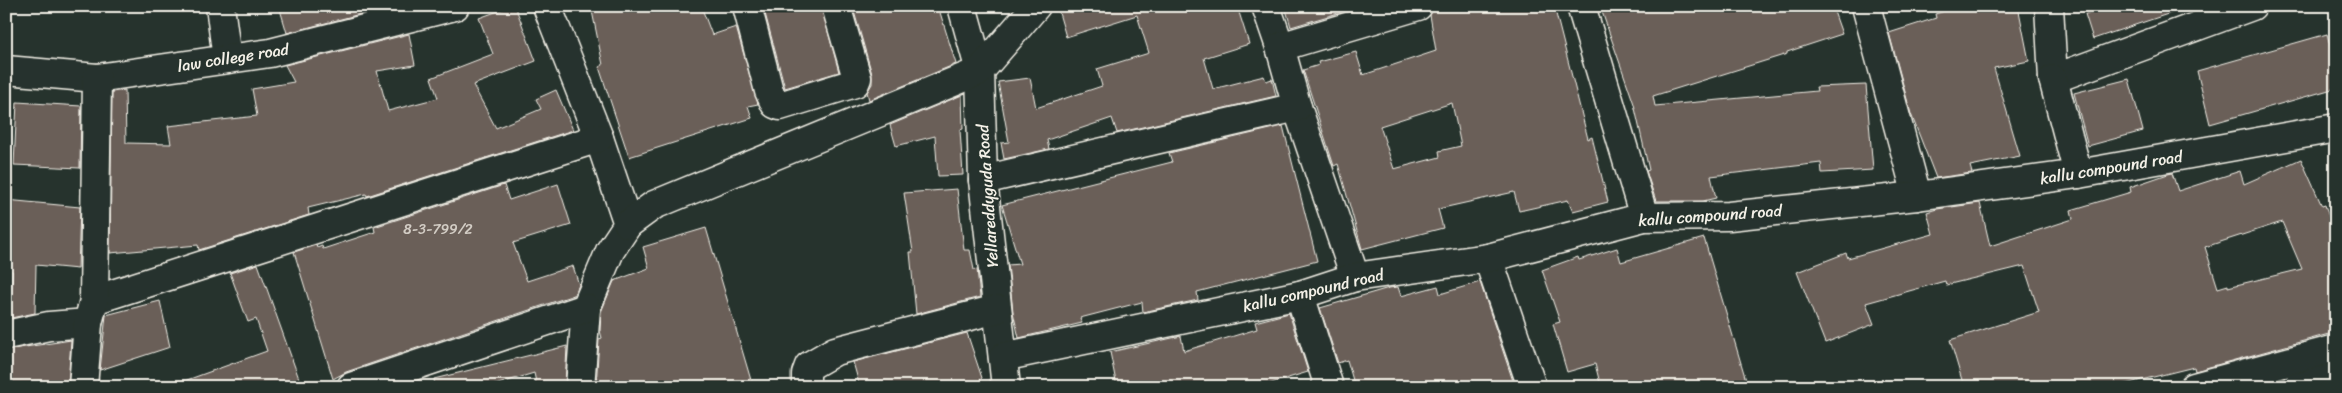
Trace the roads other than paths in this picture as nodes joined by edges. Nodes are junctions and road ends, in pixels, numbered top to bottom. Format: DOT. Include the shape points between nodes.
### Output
graph roads {
  1 [pos="220,6"];
  2 [pos="455,6"];
  3 [pos="547,6"];
  4 [pos="747,6"];
  5 [pos="836,6"];
  6 [pos="962,6"];
  7 [pos="1036,6"];
  8 [pos="1266,6"];
  9 [pos="1418,6"];
  10 [pos="1581,6"];
  11 [pos="1866,6"];
  12 [pos="2049,6"];
  13 [pos="2252,6"];
  14 [pos="1280,47"];
  15 [pos="227,59"];
  16 [pos="6,70"];
  17 [pos="980,71"];
  18 [pos="97,78"];
  19 [pos="2053,79"];
  20 [pos="843,88"];
  21 [pos="804,100"];
  22 [pos="1297,107"];
  23 [pos="857,122"];
  24 [pos="2336,128"];
  25 [pos="599,138"];
  26 [pos="817,138"];
  27 [pos="2078,174"];
  28 [pos="983,180"];
  29 [pos="1917,196"];
  30 [pos="1644,217"];
  31 [pos="628,224"];
  32 [pos="1488,258"];
  33 [pos="1355,277"];
  34 [pos="1300,295"];
  35 [pos="586,308"];
  36 [pos="997,309"];
  37 [pos="91,311"];
  38 [pos="6,335"];
  39 [pos="2336,349"];
  40 [pos="1003,357"];
  41 [pos="2336,377"];
  42 [pos="2300,386"];
  43 [pos="83,387"];
  44 [pos="352,387"];
  45 [pos="580,387"];
  46 [pos="806,387"];
  47 [pos="1006,387"];
  48 [pos="1329,387"];
  49 [pos="1532,387"];
  50 [pos="2194,387"];
  1 -- 15 [label="street"];
  2 -- 15 [label="street, law college road" via="270,53"];
  3 -- 25 [label="street"];
  4 -- 21 [label="street" via="775,104 780,106"];
  5 -- 20 [label="street" via="857,78 853,85"];
  6 -- 17 [label="street, Yellareddyguda Road"];
  7 -- 17 [label="street"];
  8 -- 14 [label="street"];
  9 -- 14 [label="street"];
  10 -- 30 [label="street"];
  11 -- 29 [label="street"];
  12 -- 19 [label="street"];
  13 -- 19 [label="street"];
  14 -- 22 [label="street"];
  15 -- 18 [label="street, law college road"];
  16 -- 18 [label="street, law college road"];
  17 -- 23 [label="street"];
  17 -- 28 [label="street, Yellareddyguda Road"];
  18 -- 37 [label="street"];
  19 -- 27 [label="street"];
  20 -- 21 [label="street"];
  20 -- 23 [label="street"];
  21 -- 26 [label="street"];
  22 -- 28 [label="street"];
  22 -- 33 [label="street"];
  23 -- 26 [label="street"];
  24 -- 27 [label="street, kallu compound road"];
  25 -- 31 [label="street"];
  25 -- 37 [label="street"];
  26 -- 31 [label="street" via="654,205"];
  27 -- 29 [label="street, kallu compound road"];
  28 -- 36 [label="street, Yellareddyguda Road"];
  29 -- 30 [label="street, kallu compound road" via="1729,216"];
  30 -- 32 [label="street, kallu compound road"];
  31 -- 35 [label="street" via="610,251"];
  32 -- 33 [label="street, kallu compound road"];
  32 -- 49 [label="street"];
  33 -- 34 [label="street, kallu compound road"];
  34 -- 40 [label="street, kallu compound road"];
  34 -- 48 [label="street"];
  35 -- 44 [label="street"];
  35 -- 45 [label="street"];
  36 -- 40 [label="street, Yellareddyguda Road"];
  36 -- 46 [label="street" via="835,350 809,366"];
  37 -- 38 [label="street" via="49,326"];
  37 -- 43 [label="street"];
  39 -- 50 [label="street"];
  40 -- 47 [label="street, Yellareddyguda Road"];
  41 -- 42 [label="street"];
}
